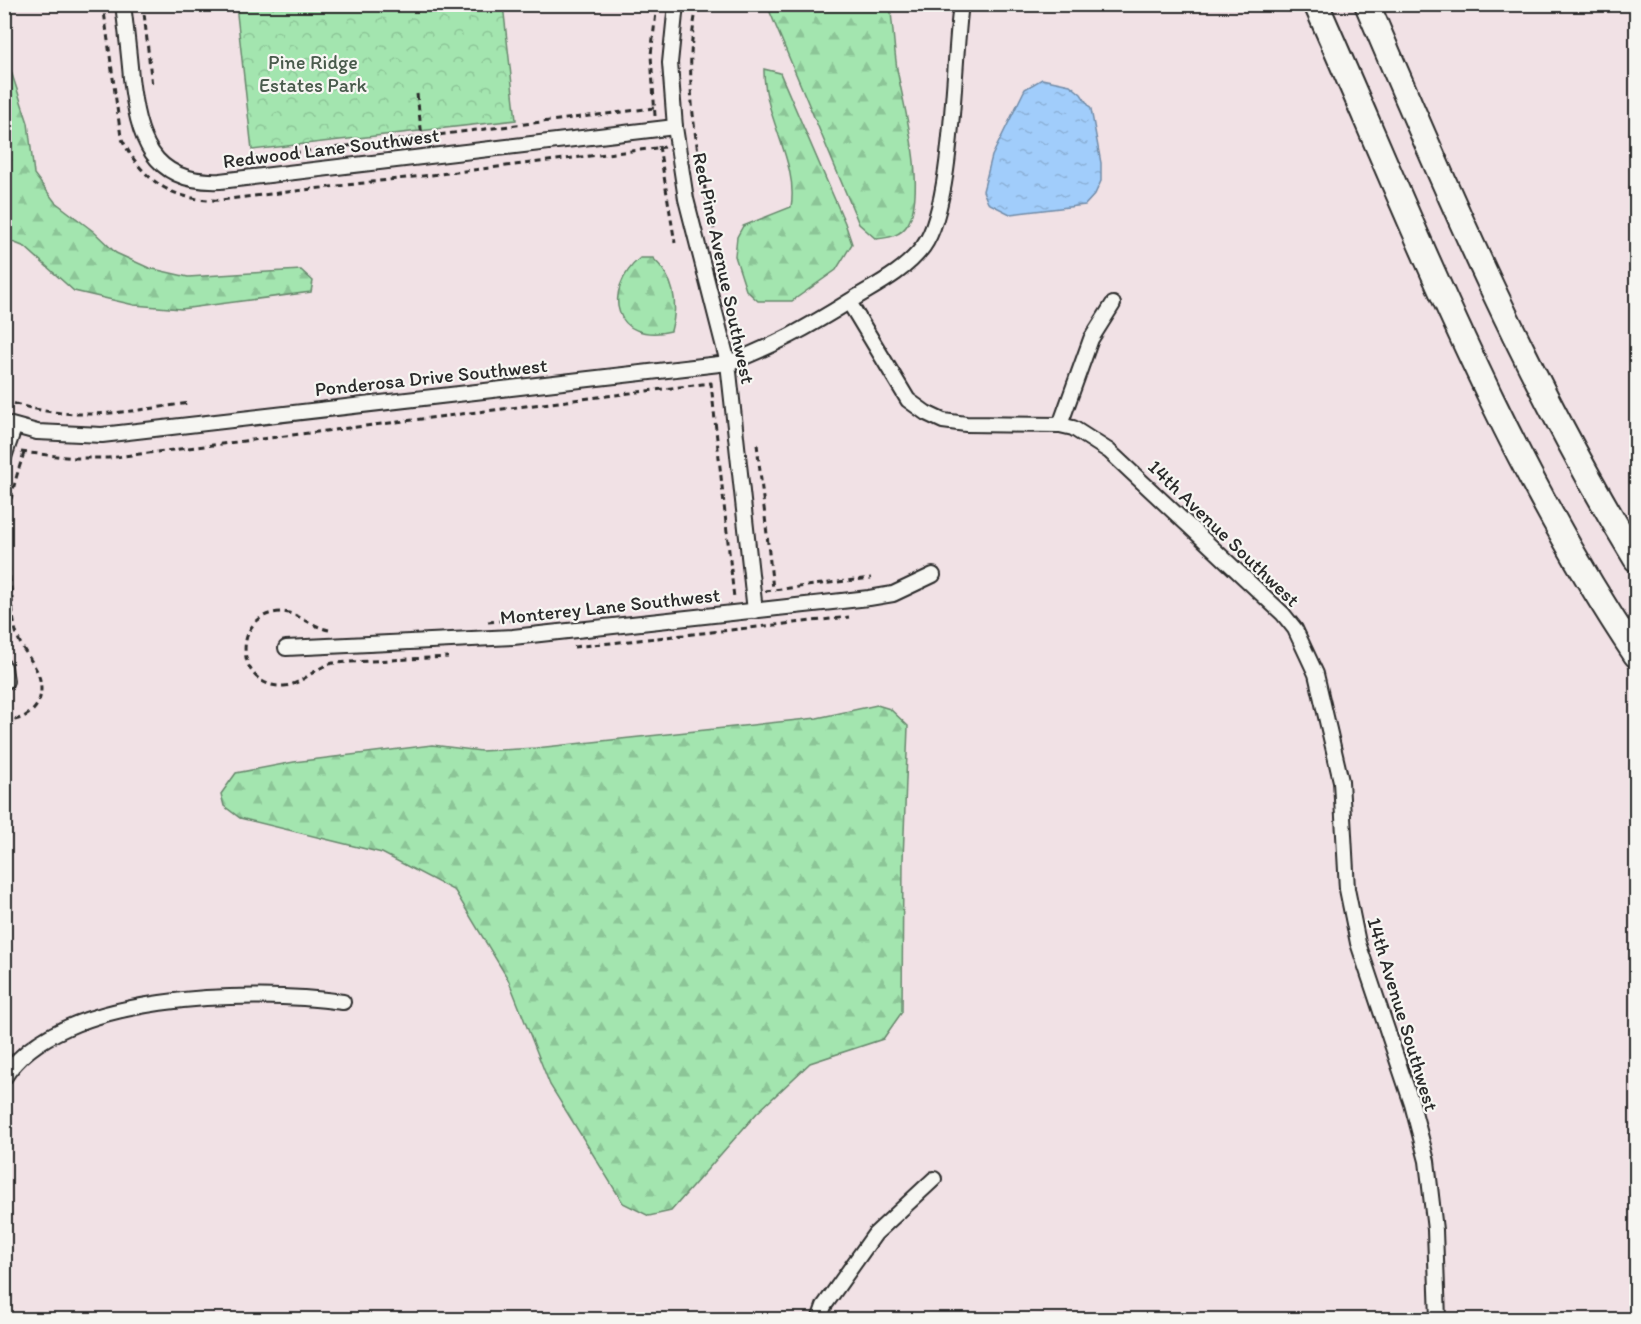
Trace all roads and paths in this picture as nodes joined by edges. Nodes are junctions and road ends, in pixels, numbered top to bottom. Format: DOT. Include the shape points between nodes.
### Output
graph roads {
  1 [pos="123,4"];
  2 [pos="143,4"];
  3 [pos="657,4"];
  4 [pos="676,4"];
  5 [pos="961,4"];
  6 [pos="1316,4"];
  7 [pos="1367,4"];
  8 [pos="695,17"];
  9 [pos="152,86"];
  10 [pos="417,94"];
  11 [pos="675,127"];
  12 [pos="422,137"];
  13 [pos="659,148"];
  14 [pos="252,158"];
  15 [pos="714,229"];
  16 [pos="675,243"];
  17 [pos="849,302"];
  18 [pos="1113,304"];
  19 [pos="728,363"];
  20 [pos="4,400"];
  21 [pos="189,403"];
  22 [pos="1060,425"];
  23 [pos="9,426"];
  24 [pos="757,444"];
  25 [pos="4,457"];
  26 [pos="1636,560"];
  27 [pos="933,575"];
  28 [pos="871,578"];
  29 [pos="722,598"];
  30 [pos="755,611"];
  31 [pos="549,617"];
  32 [pos="849,617"];
  33 [pos="487,622"];
  34 [pos="332,630"];
  35 [pos="749,630"];
  36 [pos="286,648"];
  37 [pos="244,653"];
  38 [pos="1636,655"];
  39 [pos="4,721"];
  40 [pos="344,1002"];
  41 [pos="4,1078"];
  42 [pos="934,1179"];
  43 [pos="819,1320"];
  44 [pos="1438,1320"];
  1 -- 11 [label="street, Redwood Lane Southwest" via="139,131 155,158 166,168 191,179 220,181"];
  2 -- 9 [label="path"];
  3 -- 12 [label="path" via="651,55 654,108"];
  4 -- 11 [label="street, Red Pine Avenue Southwest" via="670,63"];
  5 -- 17 [label="street, Ponderosa Drive Southwest" via="944,176 931,233 896,274"];
  6 -- 38 [label="highway" via="1449,308 1528,475"];
  7 -- 26 [label="highway" via="1528,368"];
  8 -- 15 [label="path" via="691,80 702,172"];
  10 -- 12 [label="path"];
  11 -- 19 [label="street, Red Pine Avenue Southwest" via="686,199"];
  12 -- 14 [label="path"];
  13 -- 16 [label="path"];
  17 -- 19 [label="street, Ponderosa Drive Southwest" via="765,350"];
  17 -- 22 [label="street, 14th Avenue Southwest" via="908,400 926,413 966,424"];
  18 -- 22 [label="street" via="1091,339"];
  19 -- 23 [label="street, Ponderosa Drive Southwest" via="102,435 63,435"];
  19 -- 30 [label="street, Red Pine Avenue Southwest"];
  20 -- 21 [label="path" via="68,416"];
  22 -- 44 [label="street, 14th Avenue Southwest" via="1073,428 1109,451 1283,614 1307,652 1316,674 1341,781 1347,890 1358,943 1427,1161 1435,1230"];
  23 -- 25 [label="street"];
  24 -- 28 [label="path" via="773,589"];
  27 -- 30 [label="street, Monterey Lane Southwest" via="892,594"];
  29 -- 39 [label="path" via="734,596 711,383 108,458 24,453 8,506 6,540 17,635 35,665 41,690 34,709 26,716"];
  30 -- 36 [label="street, Monterey Lane Southwest" via="513,638"];
  31 -- 33 [label="path"];
  32 -- 35 [label="path"];
  34 -- 37 [label="path" via="294,614 274,613 255,622 246,637"];
  40 -- 41 [label="street" via="301,996 212,997 124,1009 89,1020 37,1045"];
  42 -- 43 [label="street" via="875,1234 824,1306"];
}
